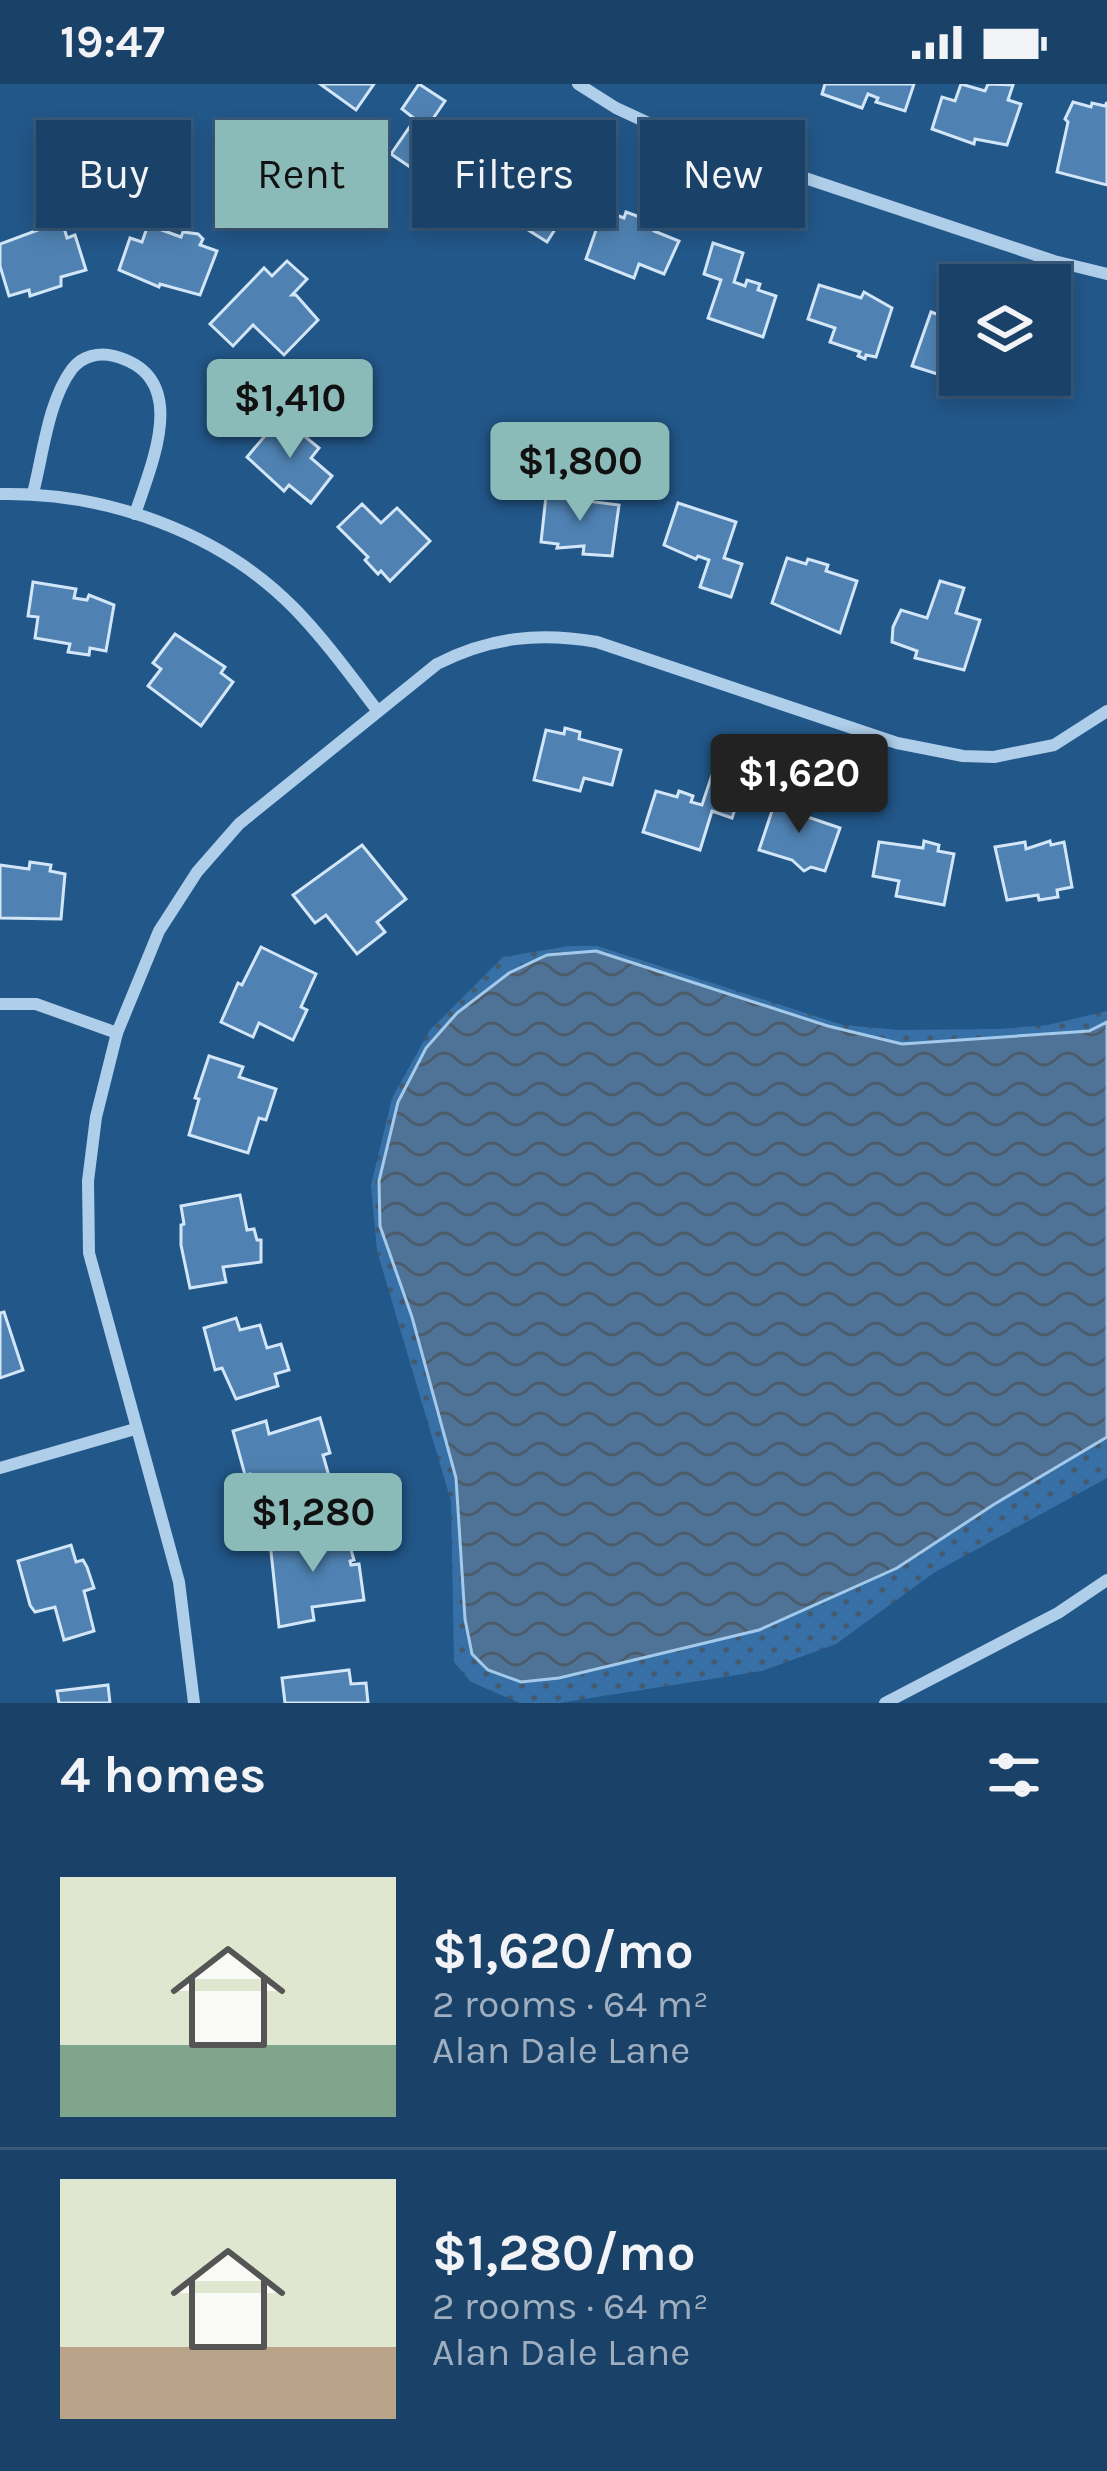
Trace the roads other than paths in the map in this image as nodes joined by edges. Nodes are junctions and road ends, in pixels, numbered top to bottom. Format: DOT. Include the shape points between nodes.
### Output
graph roads {
  1 [pos="578,84"];
  2 [pos="1107,274"];
  3 [pos="33,493"];
  4 [pos="0,494"];
  5 [pos="135,514"];
  6 [pos="377,710"];
  7 [pos="1107,711"];
  8 [pos="0,1004"];
  9 [pos="117,1033"];
  10 [pos="135,1429"];
  11 [pos="0,1468"];
  12 [pos="1107,1580"];
  13 [pos="194,1703"];
  14 [pos="885,1703"];
  1 -- 2 [label="street" via="686,139"];
  3 -- 4 [label="street"];
  3 -- 5 [label="street"];
  3 -- 5 [label="street" via="73,368 104,353 136,362 159,393 156,446"];
  5 -- 6 [label="street" via="213,548 288,602"];
  6 -- 7 [label="street" via="460,652 541,635 597,642 897,743 963,757 1054,745"];
  6 -- 9 [label="street" via="239,824 197,872 159,932"];
  8 -- 9 [label="street" via="36,1004"];
  9 -- 10 [label="street" via="93,1138 89,1252"];
  10 -- 11 [label="street"];
  10 -- 13 [label="street" via="179,1582"];
  12 -- 14 [label="street"];
}
